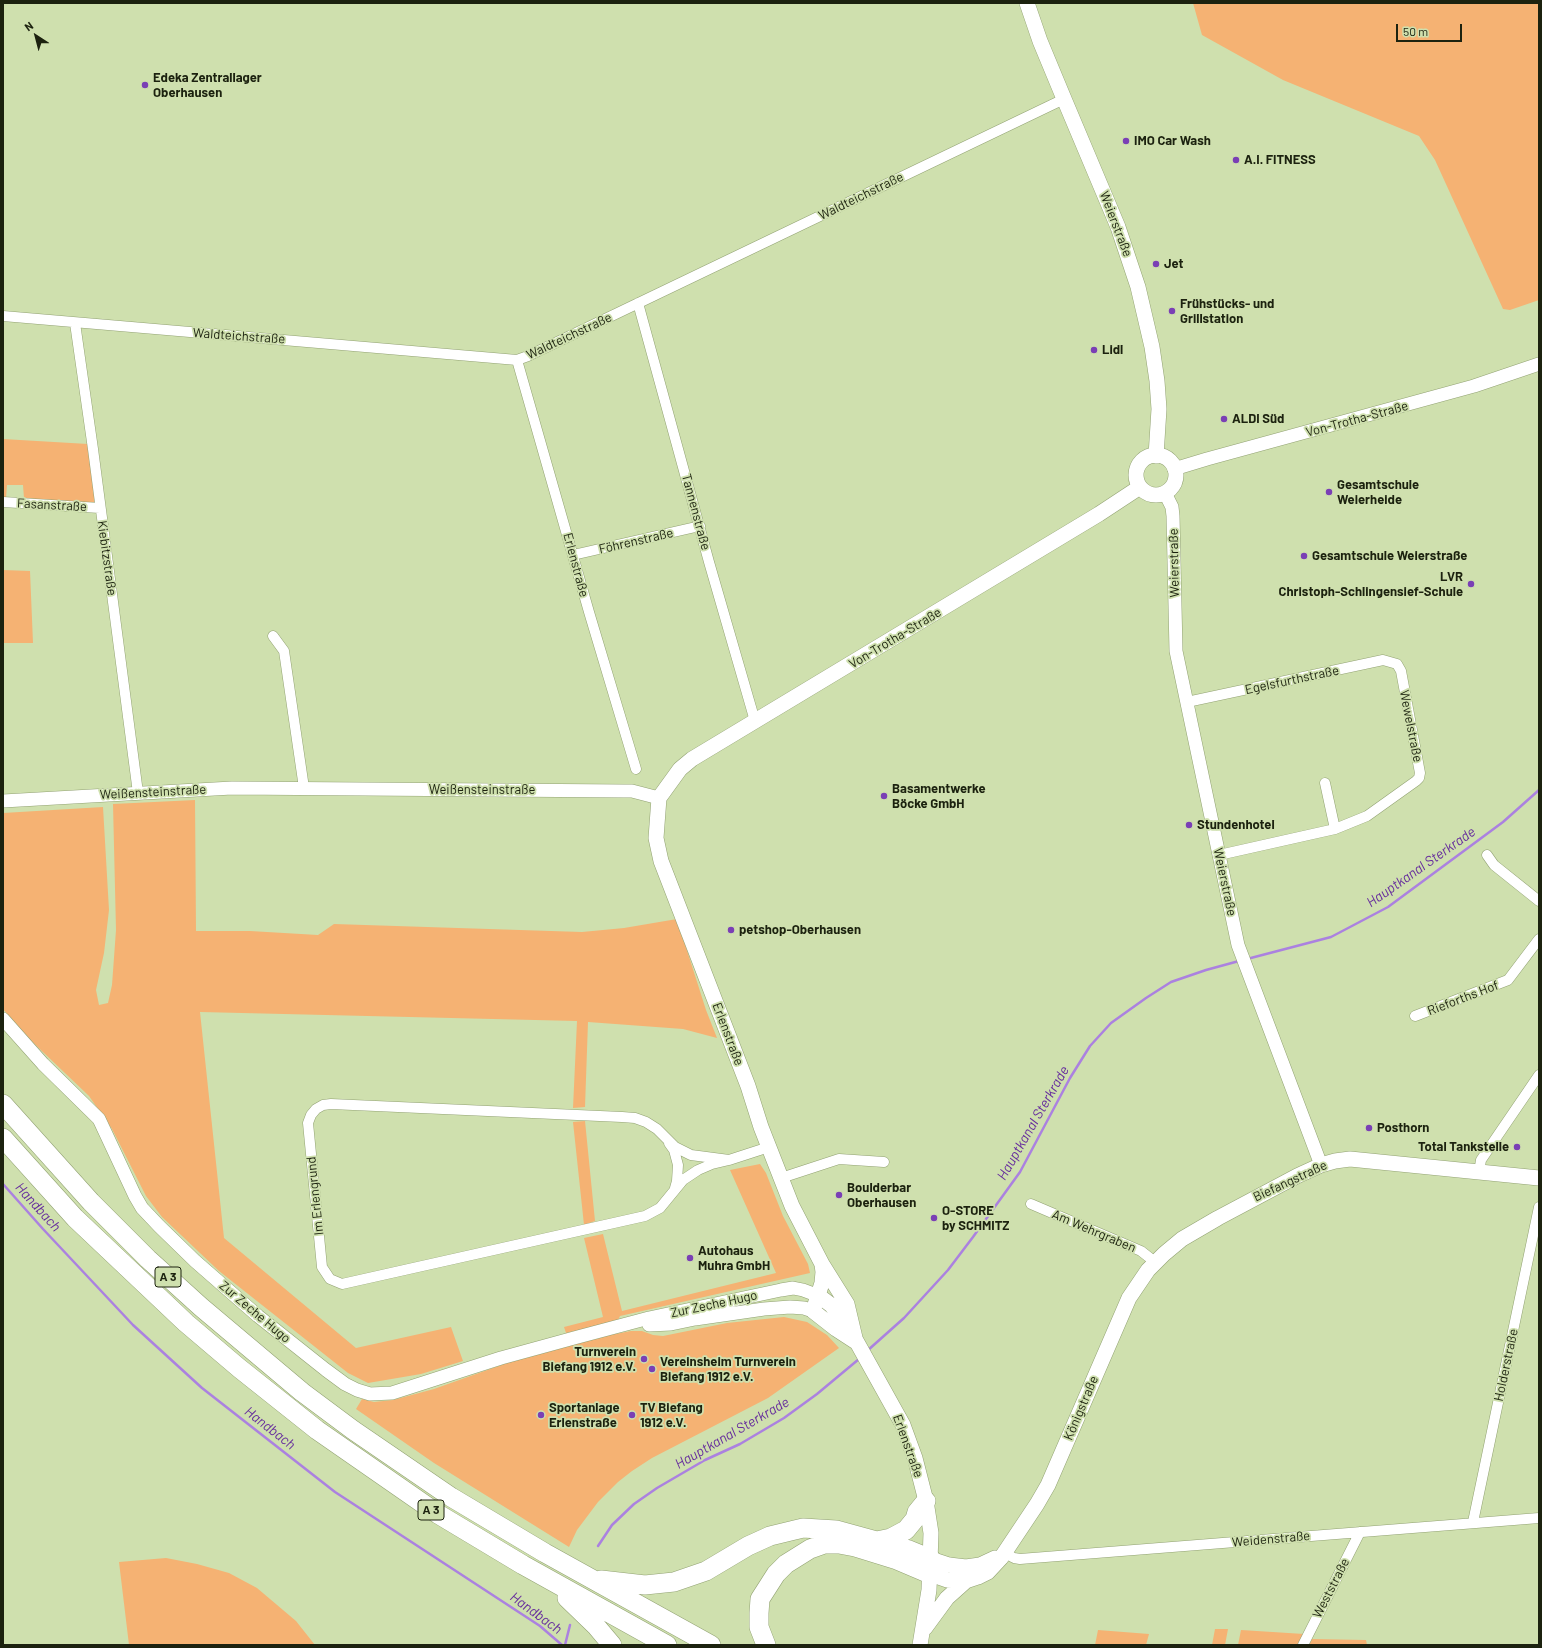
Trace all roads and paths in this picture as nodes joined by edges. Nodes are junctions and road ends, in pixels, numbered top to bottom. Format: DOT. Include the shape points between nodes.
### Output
graph roads {
  1 [pos="1027,3"];
  2 [pos="1064,98"];
  3 [pos="638,303"];
  4 [pos="3,316"];
  5 [pos="75,323"];
  6 [pos="517,360"];
  7 [pos="1539,364"];
  8 [pos="1156,456"];
  9 [pos="1174,469"];
  10 [pos="1140,487"];
  11 [pos="1165,493"];
  12 [pos="3,502"];
  13 [pos="100,508"];
  14 [pos="700,526"];
  15 [pos="573,554"];
  16 [pos="273,636"];
  17 [pos="1397,664"];
  18 [pos="1187,702"];
  19 [pos="755,721"];
  20 [pos="636,769"];
  21 [pos="1325,783"];
  22 [pos="304,788"];
  23 [pos="138,793"];
  24 [pos="659,798"];
  25 [pos="3,801"];
  26 [pos="1335,829"];
  27 [pos="1219,855"];
  28 [pos="1487,855"];
  29 [pos="1539,901"];
  30 [pos="1539,939"];
  31 [pos="1415,1016"];
  32 [pos="3,1019"];
  33 [pos="1539,1075"];
  34 [pos="3,1104"];
  35 [pos="3,1138"];
  36 [pos="668,1140"];
  37 [pos="769,1147"];
  38 [pos="729,1160"];
  39 [pos="884,1162"];
  40 [pos="1321,1165"];
  41 [pos="1479,1172"];
  42 [pos="781,1178"];
  43 [pos="1539,1178"];
  44 [pos="674,1190"];
  45 [pos="1031,1204"];
  46 [pos="1539,1207"];
  47 [pos="1155,1262"];
  48 [pos="822,1264"];
  49 [pos="819,1296"];
  50 [pos="813,1311"];
  51 [pos="610,1329"];
  52 [pos="856,1342"];
  53 [pos="926,1501"];
  54 [pos="1539,1518"];
  55 [pos="1473,1522"];
  56 [pos="1360,1532"];
  57 [pos="877,1541"];
  58 [pos="1005,1553"];
  59 [pos="931,1567"];
  60 [pos="590,1579"];
  61 [pos="551,1581"];
  62 [pos="966,1581"];
  63 [pos="923,1630"];
  64 [pos="612,1645"];
  65 [pos="667,1645"];
  66 [pos="711,1645"];
  67 [pos="766,1645"];
  68 [pos="920,1645"];
  69 [pos="1303,1645"];
  1 -- 2 [label="main road, Weierstraße"];
  2 -- 3 [label="street, Waldteichstraße"];
  2 -- 8 [label="main road, Weierstraße" via="1118,227 1138,287 1152,346 1158,388"];
  3 -- 6 [label="street, Waldteichstraße"];
  3 -- 14 [label="street, Tannenstraße"];
  4 -- 5 [label="street, Waldteichstraße"];
  5 -- 6 [label="street, Waldteichstraße"];
  5 -- 13 [label="street, Kiebitzstraße"];
  6 -- 15 [label="street, Erlenstraße"];
  7 -- 9 [label="street, Von-Trotha-Straße" via="1467,389"];
  8 -- 9 [label="main road" via="1167,459"];
  8 -- 10 [label="main road" via="1147,458 1138,466 1136,477"];
  9 -- 11 [label="main road" via="1172,487"];
  10 -- 11 [label="main road" via="1152,495"];
  10 -- 19 [label="main road, Von-Trotha-Straße" via="1105,511"];
  11 -- 18 [label="street, Weierstraße" via="1172,507 1173,516 1176,651"];
  12 -- 13 [label="street, Fasanstraße"];
  13 -- 23 [label="street, Kiebitzstraße"];
  14 -- 15 [label="street, Föhrenstraße"];
  14 -- 19 [label="street, Tannenstraße"];
  15 -- 20 [label="street, Erlenstraße"];
  16 -- 22 [label="street" via="284,651"];
  17 -- 18 [label="street, Egelsfurthstraße" via="1383,660"];
  17 -- 26 [label="street, Wewelstraße" via="1420,772 1419,778 1367,816"];
  18 -- 27 [label="street, Weierstraße"];
  19 -- 24 [label="main road, Von-Trotha-Straße" via="686,763"];
  21 -- 26 [label="street"];
  22 -- 23 [label="street, Weißensteinstraße" via="232,788"];
  22 -- 24 [label="street, Weißensteinstraße" via="632,791"];
  23 -- 25 [label="street, Weißensteinstraße"];
  24 -- 37 [label="main road, Erlenstraße" via="656,838 661,861"];
  26 -- 27 [label="street"];
  27 -- 40 [label="street, Weierstraße" via="1238,945"];
  28 -- 29 [label="street" via="1494,865"];
  30 -- 31 [label="street, Rieforths Hof" via="1508,980"];
  32 -- 51 [label="street, Zur Zeche Hugo" via="43,1064 99,1119 135,1196 146,1212 228,1291 345,1384 370,1394 392,1393 501,1358"];
  33 -- 41 [label="street" via="1485,1153"];
  34 -- 60 [label="highway, A 3" via="90,1202 148,1259 296,1387 353,1430 451,1497"];
  35 -- 61 [label="highway, A 3" via="75,1218 186,1323 238,1368 317,1430 387,1480 438,1514"];
  36 -- 38 [label="street, Im Erlengrund" via="675,1147 691,1155"];
  36 -- 44 [label="street, Im Erlengrund" via="678,1165"];
  36 -- 44 [label="street, Im Erlengrund" via="646,1122 628,1118 335,1104 323,1105 313,1113 308,1123 322,1267 330,1279 337,1283 346,1284 645,1216 660,1208"];
  37 -- 38 [label="street, Im Erlengrund"];
  37 -- 42 [label="main road, Erlenstraße"];
  38 -- 44 [label="street, Im Erlengrund" via="698,1170"];
  39 -- 42 [label="street" via="839,1159"];
  40 -- 41 [label="main road, Biefangstraße" via="1335,1160 1350,1159"];
  40 -- 47 [label="main road, Biefangstraße" via="1200,1228"];
  41 -- 43 [label="main road, Biefangstraße"];
  42 -- 48 [label="main road, Erlenstraße" via="796,1215"];
  45 -- 47 [label="street, Am Wehrgraben" via="1141,1251"];
  46 -- 55 [label="street, Holderstraße"];
  47 -- 58 [label="main road, Königstraße" via="1141,1278 1124,1307 1048,1485"];
  48 -- 49 [label="main road"];
  48 -- 52 [label="main road, Erlenstraße" via="847,1304"];
  49 -- 50 [label="main road"];
  49 -- 51 [label="street, Zur Zeche Hugo" via="793,1288 649,1318"];
  49 -- 52 [label="main road, Erlenstraße" via="844,1319"];
  50 -- 51 [label="street, Zur Zeche Hugo" via="790,1307 764,1309 671,1324"];
  50 -- 52 [label="main road, Erlenstraße"];
  52 -- 53 [label="main road, Erlenstraße" via="903,1425"];
  53 -- 57 [label="highway" via="907,1529 891,1538"];
  53 -- 59 [label="main road, Erlenstraße" via="931,1533"];
  54 -- 55 [label="street, Weidenstraße"];
  55 -- 56 [label="street, Weidenstraße"];
  56 -- 58 [label="street, Weidenstraße" via="1020,1559"];
  56 -- 69 [label="street, Weststraße"];
  57 -- 59 [label="highway" via="910,1550"];
  57 -- 60 [label="highway" via="836,1530 803,1528 770,1536 706,1571 674,1582 645,1585"];
  58 -- 59 [label="main road, Königstraße" via="986,1563 973,1566"];
  58 -- 62 [label="main road, Königstraße" via="988,1572"];
  59 -- 62 [label="main road, Königstraße" via="947,1580"];
  59 -- 63 [label="main road"];
  59 -- 67 [label="highway" via="839,1544 824,1544 810,1549 786,1564 776,1574 760,1599 758,1620"];
  60 -- 66 [label="highway, A 3"];
  61 -- 64 [label="highway"];
  61 -- 65 [label="highway, A 3"];
  62 -- 63 [label="main road" via="947,1598"];
  63 -- 68 [label="main road"];
}
